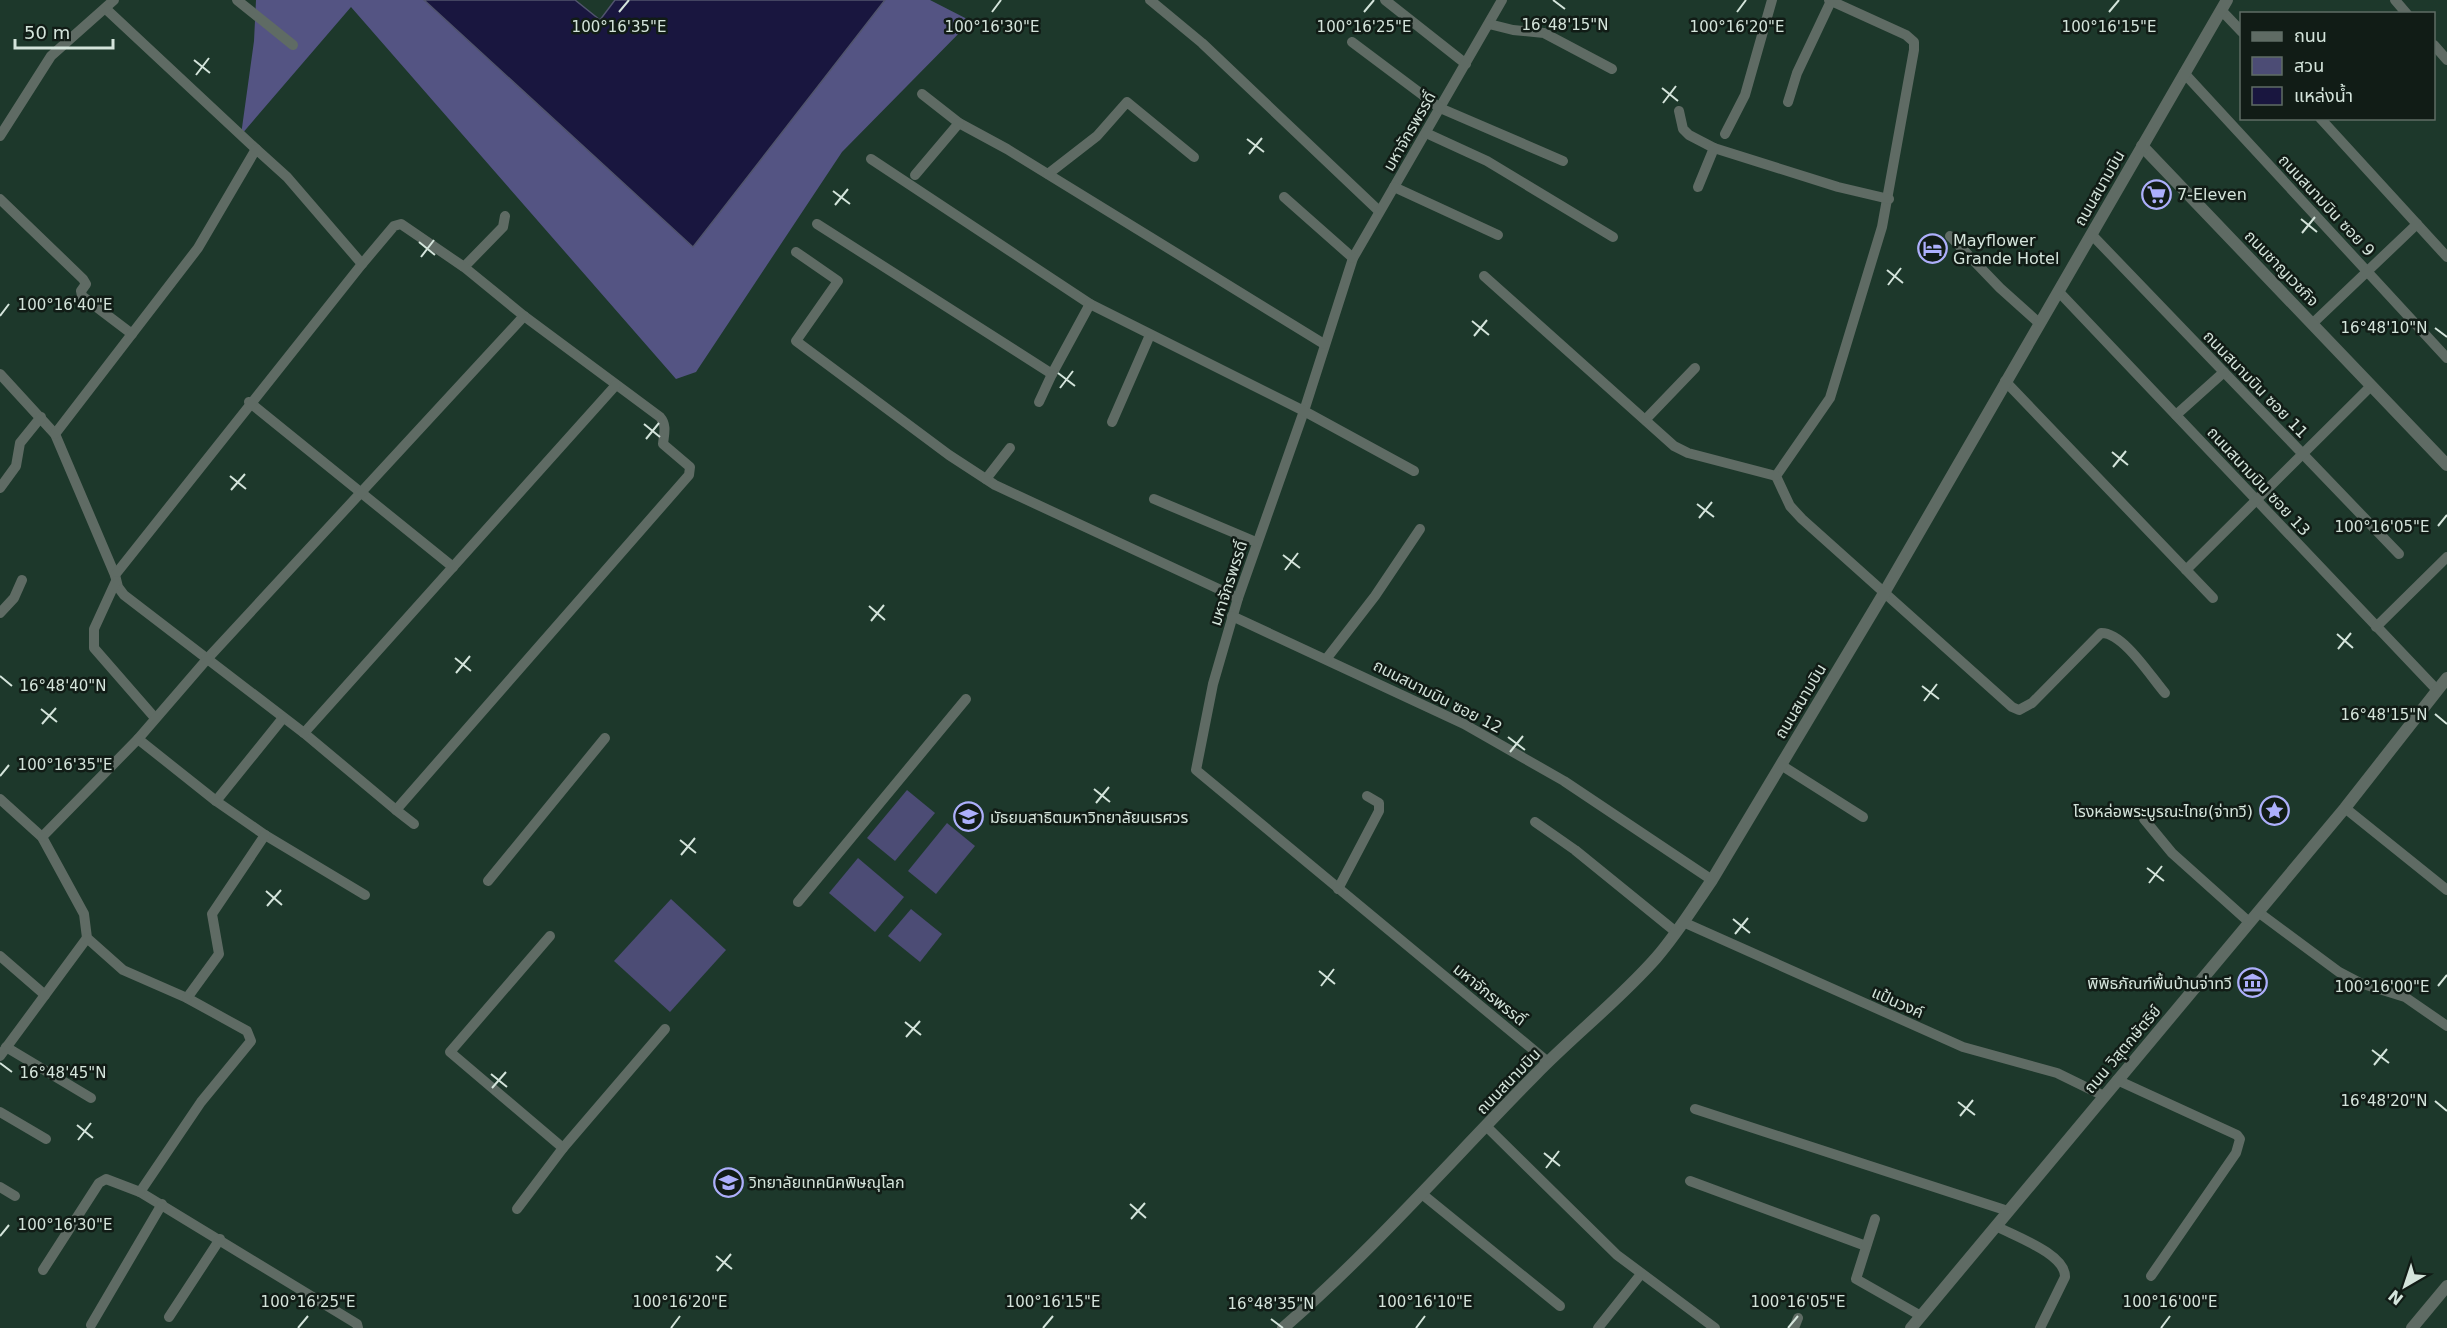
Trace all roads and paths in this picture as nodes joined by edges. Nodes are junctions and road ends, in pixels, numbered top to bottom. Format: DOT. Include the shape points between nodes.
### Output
graph roads {
  1 [pos="114,0"];
  2 [pos="237,0"];
  3 [pos="1150,0"];
  4 [pos="1385,0"];
  5 [pos="1502,0"];
  6 [pos="1772,0"];
  7 [pos="2395,0"];
  8 [pos="1830,1"];
  9 [pos="2224,5"];
  10 [pos="106,9"];
  11 [pos="2405,12"];
  12 [pos="1489,24"];
  13 [pos="2240,30"];
  14 [pos="1352,42"];
  15 [pos="293,45"];
  16 [pos="2435,47"];
  17 [pos="2447,60"];
  18 [pos="1466,64"];
  19 [pos="1612,69"];
  20 [pos="2184,73"];
  21 [pos="922,93"];
  22 [pos="1788,102"];
  23 [pos="1440,108"];
  24 [pos="1679,111"];
  25 [pos="2322,120"];
  26 [pos="959,123"];
  27 [pos="1426,133"];
  28 [pos="1725,134"];
  29 [pos="0,135"];
  30 [pos="2142,146"];
  31 [pos="1714,148"];
  32 [pos="256,149"];
  33 [pos="1194,157"];
  34 [pos="872,159"];
  35 [pos="1563,161"];
  36 [pos="1048,174"];
  37 [pos="915,175"];
  38 [pos="1394,187"];
  39 [pos="1698,187"];
  40 [pos="1284,197"];
  41 [pos="0,199"];
  42 [pos="1889,199"];
  43 [pos="1379,211"];
  44 [pos="506,216"];
  45 [pos="817,224"];
  46 [pos="2417,224"];
  47 [pos="1498,235"];
  48 [pos="2092,235"];
  49 [pos="1950,236"];
  50 [pos="1613,237"];
  51 [pos="796,252"];
  52 [pos="2447,257"];
  53 [pos="1353,258"];
  54 [pos="362,264"];
  55 [pos="464,267"];
  56 [pos="2368,271"];
  57 [pos="1484,276"];
  58 [pos="2059,292"];
  59 [pos="1090,304"];
  60 [pos="524,316"];
  61 [pos="2040,324"];
  62 [pos="2312,324"];
  63 [pos="132,334"];
  64 [pos="1150,334"];
  65 [pos="1324,344"];
  66 [pos="2447,358"];
  67 [pos="1695,368"];
  68 [pos="2224,372"];
  69 [pos="0,374"];
  70 [pos="1053,374"];
  71 [pos="2005,381"];
  72 [pos="616,385"];
  73 [pos="2371,386"];
  74 [pos="249,402"];
  75 [pos="1039,402"];
  76 [pos="1304,411"];
  77 [pos="2176,415"];
  78 [pos="41,417"];
  79 [pos="1646,419"];
  80 [pos="1112,422"];
  81 [pos="55,434"];
  82 [pos="1010,448"];
  83 [pos="2302,454"];
  84 [pos="2445,460"];
  85 [pos="1414,471"];
  86 [pos="1776,476"];
  87 [pos="986,479"];
  88 [pos="0,488"];
  89 [pos="361,493"];
  90 [pos="1154,499"];
  91 [pos="2256,500"];
  92 [pos="1420,529"];
  93 [pos="1257,542"];
  94 [pos="2399,554"];
  95 [pos="2447,557"];
  96 [pos="453,567"];
  97 [pos="2186,570"];
  98 [pos="116,578"];
  99 [pos="22,580"];
  100 [pos="1884,593"];
  101 [pos="1238,598"];
  102 [pos="2213,598"];
  103 [pos="0,613"];
  104 [pos="1232,616"];
  105 [pos="2376,627"];
  106 [pos="208,658"];
  107 [pos="1327,658"];
  108 [pos="2447,678"];
  109 [pos="2437,690"];
  110 [pos="2164,693"];
  111 [pos="966,699"];
  112 [pos="155,718"];
  113 [pos="283,718"];
  114 [pos="304,734"];
  115 [pos="605,738"];
  116 [pos="138,739"];
  117 [pos="1781,765"];
  118 [pos="1367,796"];
  119 [pos="0,799"];
  120 [pos="216,801"];
  121 [pos="2345,808"];
  122 [pos="396,810"];
  123 [pos="1863,817"];
  124 [pos="2144,819"];
  125 [pos="1535,822"];
  126 [pos="414,824"];
  127 [pos="265,835"];
  128 [pos="42,837"];
  129 [pos="1712,880"];
  130 [pos="488,881"];
  131 [pos="1338,889"];
  132 [pos="2447,890"];
  133 [pos="365,895"];
  134 [pos="798,902"];
  135 [pos="2258,912"];
  136 [pos="2249,922"];
  137 [pos="1680,927"];
  138 [pos="550,936"];
  139 [pos="87,938"];
  140 [pos="0,956"];
  141 [pos="45,995"];
  142 [pos="187,998"];
  143 [pos="2447,1026"];
  144 [pos="665,1029"];
  145 [pos="3,1052"];
  146 [pos="1548,1062"];
  147 [pos="2117,1080"];
  148 [pos="2104,1096"];
  149 [pos="91,1098"];
  150 [pos="1695,1109"];
  151 [pos="0,1112"];
  152 [pos="1487,1127"];
  153 [pos="46,1139"];
  154 [pos="563,1148"];
  155 [pos="1690,1180"];
  156 [pos="0,1187"];
  157 [pos="140,1192"];
  158 [pos="1422,1194"];
  159 [pos="15,1196"];
  160 [pos="162,1204"];
  161 [pos="517,1209"];
  162 [pos="2008,1210"];
  163 [pos="1875,1219"];
  164 [pos="1996,1226"];
  165 [pos="220,1239"];
  166 [pos="1866,1246"];
  167 [pos="43,1270"];
  168 [pos="1641,1274"];
  169 [pos="2151,1276"];
  170 [pos="2447,1286"];
  171 [pos="1560,1306"];
  172 [pos="1921,1316"];
  173 [pos="169,1317"];
  174 [pos="91,1325"];
  175 [pos="358,1328"];
  176 [pos="1283,1328"];
  177 [pos="1598,1328"];
  178 [pos="1715,1328"];
  179 [pos="1911,1328"];
  180 [pos="2040,1328"];
  181 [pos="2412,1328"];
  1 -- 10 [label="street"];
  2 -- 15 [label="street"];
  3 -- 43 [label="street" via="1202,43"];
  4 -- 18 [label="street"];
  5 -- 12 [label="street, มหาจักรพรรดิ์"];
  6 -- 28 [label="street" via="1745,95"];
  7 -- 11 [label="street"];
  8 -- 22 [label="street"];
  8 -- 42 [label="street" via="1914,42"];
  9 -- 13 [label="street"];
  9 -- 20 [label="street, ถนนสนามบิน"];
  10 -- 29 [label="street" via="51,56"];
  10 -- 32 [label="street"];
  12 -- 18 [label="street, มหาจักรพรรดิ์"];
  12 -- 19 [label="street" via="1544,33"];
  14 -- 23 [label="street"];
  16 -- 17 [label="street"];
  18 -- 23 [label="street, มหาจักรพรรดิ์"];
  20 -- 30 [label="street, ถนนสนามบิน"];
  20 -- 56 [label="street, ถนนสนามบิน ซอย 9"];
  21 -- 26 [label="street"];
  23 -- 27 [label="street, มหาจักรพรรดิ์"];
  23 -- 35 [label="street"];
  24 -- 31 [label="street" via="1683,129"];
  25 -- 46 [label="street"];
  26 -- 36 [label="street"];
  26 -- 37 [label="street"];
  27 -- 38 [label="street, มหาจักรพรรดิ์"];
  27 -- 50 [label="street" via="1504,170"];
  30 -- 48 [label="street, ถนนสนามบิน"];
  30 -- 62 [label="street, ถนนชาญเวชกิจ"];
  31 -- 39 [label="street"];
  31 -- 42 [label="street"];
  32 -- 54 [label="street" via="287,177"];
  32 -- 63 [label="street" via="198,248"];
  33 -- 36 [label="street" via="1127,102 1097,136"];
  34 -- 59 [label="street"];
  36 -- 65 [label="street"];
  38 -- 43 [label="street, มหาจักรพรรดิ์"];
  38 -- 47 [label="street"];
  40 -- 53 [label="street"];
  41 -- 63 [label="street" via="84,279 82,296"];
  42 -- 86 [label="street" via="1830,398"];
  43 -- 53 [label="street, มหาจักรพรรดิ์"];
  44 -- 55 [label="street" via="503,227"];
  45 -- 70 [label="street"];
  46 -- 52 [label="street"];
  46 -- 56 [label="street"];
  48 -- 58 [label="street, ถนนสนามบิน"];
  48 -- 68 [label="street, ถนนสนามบิน ซอย 11"];
  49 -- 61 [label="street"];
  51 -- 87 [label="street" via="838,281 796,341"];
  53 -- 65 [label="street, มหาจักรพรรดิ์"];
  54 -- 55 [label="street" via="394,226 401,224"];
  54 -- 74 [label="street"];
  55 -- 60 [label="street"];
  56 -- 62 [label="street"];
  56 -- 66 [label="street, ถนนสนามบิน ซอย 9"];
  57 -- 79 [label="street"];
  58 -- 61 [label="street, ถนนสนามบิน"];
  58 -- 77 [label="street, ถนนสนามบิน ซอย 13"];
  59 -- 64 [label="street"];
  59 -- 70 [label="street"];
  60 -- 72 [label="street"];
  60 -- 89 [label="street"];
  61 -- 71 [label="street, ถนนสนามบิน"];
  62 -- 73 [label="street, ถนนชาญเวชกิจ"];
  63 -- 81 [label="street"];
  64 -- 76 [label="street"];
  64 -- 80 [label="street"];
  65 -- 76 [label="street, มหาจักรพรรดิ์"];
  67 -- 79 [label="street"];
  68 -- 77 [label="street"];
  68 -- 83 [label="street, ถนนสนามบิน ซอย 11"];
  69 -- 78 [label="street"];
  70 -- 75 [label="street"];
  71 -- 97 [label="street"];
  71 -- 100 [label="street, ถนนสนามบิน"];
  72 -- 96 [label="street"];
  72 -- 122 [label="street" via="664,421 663,444 690,467 689,475"];
  73 -- 83 [label="street"];
  73 -- 84 [label="street, ถนนชาญเวชกิจ"];
  74 -- 89 [label="street"];
  74 -- 98 [label="street"];
  76 -- 85 [label="street"];
  76 -- 93 [label="street, มหาจักรพรรดิ์"];
  77 -- 91 [label="street, ถนนสนามบิน ซอย 13"];
  78 -- 81 [label="street"];
  78 -- 88 [label="street" via="20,443 15,466"];
  79 -- 86 [label="street" via="1674,446 1688,453"];
  81 -- 98 [label="street"];
  82 -- 87 [label="street"];
  83 -- 91 [label="street"];
  83 -- 94 [label="street, ถนนสนามบิน ซอย 11"];
  86 -- 100 [label="street" via="1790,506"];
  87 -- 101 [label="street"];
  89 -- 96 [label="street"];
  89 -- 106 [label="street"];
  90 -- 93 [label="street"];
  91 -- 97 [label="street"];
  91 -- 105 [label="street, ถนนสนามบิน ซอย 13"];
  92 -- 107 [label="street"];
  93 -- 101 [label="street, มหาจักรพรรดิ์"];
  95 -- 105 [label="street"];
  96 -- 114 [label="street"];
  97 -- 102 [label="street"];
  98 -- 106 [label="street" via="124,595"];
  98 -- 112 [label="street" via="94,629 94,648"];
  99 -- 103 [label="street" via="14,598"];
  100 -- 110 [label="street" via="2019,710 2032,703 2101,633 2113,635 2123,644"];
  100 -- 117 [label="street, ถนนสนามบิน"];
  101 -- 104 [label="street, มหาจักรพรรดิ์"];
  104 -- 107 [label="street, ถนนสนามบิน ซอย 12"];
  104 -- 131 [label="street, มหาจักรพรรดิ์" via="1213,684 1196,770"];
  105 -- 109 [label="street, ถนนสนามบิน ซอย 13"];
  106 -- 112 [label="street"];
  106 -- 113 [label="street"];
  107 -- 129 [label="street, ถนนสนามบิน ซอย 12" via="1464,724 1564,781"];
  108 -- 109 [label="street, ถนน วิสุตกษัตริย์"];
  109 -- 121 [label="street, ถนน วิสุตกษัตริย์"];
  111 -- 134 [label="street"];
  112 -- 116 [label="street"];
  113 -- 114 [label="street"];
  113 -- 120 [label="street"];
  114 -- 122 [label="street"];
  115 -- 130 [label="street"];
  116 -- 120 [label="street"];
  116 -- 128 [label="street"];
  117 -- 123 [label="street"];
  117 -- 129 [label="street, ถนนสนามบิน"];
  118 -- 131 [label="street" via="1381,805"];
  119 -- 128 [label="street"];
  120 -- 127 [label="street"];
  121 -- 132 [label="street"];
  121 -- 135 [label="street, ถนน วิสุตกษัตริย์"];
  122 -- 126 [label="street"];
  124 -- 136 [label="street" via="2197,878"];
  125 -- 137 [label="street, แป้นวงค์"];
  127 -- 133 [label="street"];
  127 -- 142 [label="street" via="212,914 219,954"];
  128 -- 139 [label="street" via="84,914"];
  129 -- 137 [label="street, ถนนสนามบิน"];
  131 -- 146 [label="street, มหาจักรพรรดิ์"];
  135 -- 136 [label="street, ถนน วิสุตกษัตริย์"];
  135 -- 143 [label="street" via="2339,972 2405,997"];
  136 -- 147 [label="street, ถนน วิสุตกษัตริย์"];
  137 -- 146 [label="street, ถนนสนามบิน" via="1629,987"];
  137 -- 148 [label="street, แป้นวงค์" via="1963,1047 2057,1073"];
  138 -- 154 [label="street" via="450,1052"];
  139 -- 141 [label="street"];
  139 -- 142 [label="street" via="123,970"];
  140 -- 141 [label="street"];
  141 -- 145 [label="street"];
  142 -- 157 [label="street" via="247,1031 250,1041 201,1102"];
  144 -- 154 [label="street"];
  145 -- 149 [label="street"];
  146 -- 152 [label="street, ถนนสนามบิน"];
  147 -- 148 [label="street, ถนน วิสุตกษัตริย์"];
  147 -- 169 [label="street" via="2240,1139 2236,1153"];
  148 -- 162 [label="street, ถนน วิสุตกษัตริย์"];
  150 -- 162 [label="street"];
  151 -- 153 [label="street"];
  152 -- 158 [label="street, ถนนสนามบิน"];
  152 -- 168 [label="street" via="1593,1234"];
  154 -- 161 [label="street"];
  155 -- 166 [label="street"];
  156 -- 159 [label="street"];
  157 -- 160 [label="street"];
  157 -- 167 [label="street" via="106,1179 99,1183"];
  158 -- 171 [label="street"];
  158 -- 176 [label="street, ถนนสนามบิน"];
  160 -- 165 [label="street"];
  160 -- 174 [label="street"];
  162 -- 164 [label="street, ถนน วิสุตกษัตริย์"];
  163 -- 166 [label="street"];
  164 -- 172 [label="street, ถนน วิสุตกษัตริย์"];
  164 -- 180 [label="street" via="2051,1254 2065,1270"];
  165 -- 173 [label="street"];
  165 -- 175 [label="street"];
  166 -- 172 [label="street" via="1857,1279"];
  168 -- 177 [label="street"];
  168 -- 178 [label="street"];
  170 -- 181 [label="street"];
  172 -- 179 [label="street, ถนน วิสุตกษัตริย์"];
}
